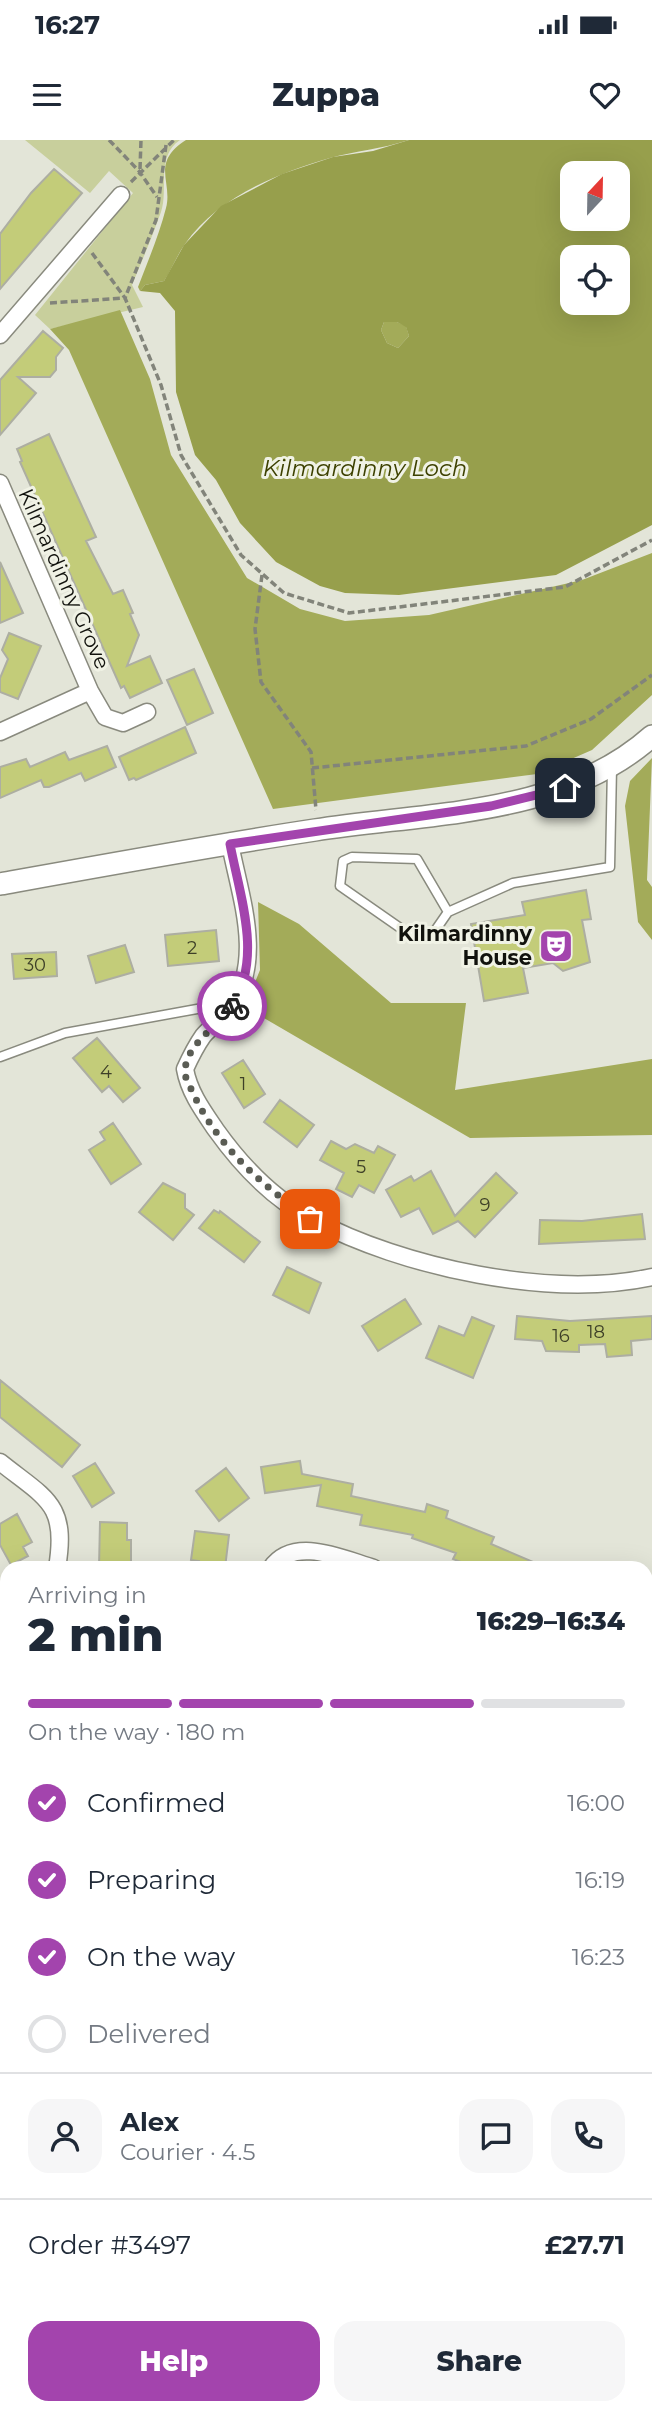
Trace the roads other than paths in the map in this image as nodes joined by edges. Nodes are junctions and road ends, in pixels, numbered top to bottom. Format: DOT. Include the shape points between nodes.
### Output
graph roads {
  1 [pos="121,195"];
  2 [pos="0,335"];
  3 [pos="0,483"];
  4 [pos="90,691"];
  5 [pos="147,712"];
  6 [pos="0,732"];
  7 [pos="652,737"];
  8 [pos="612,767"];
  9 [pos="230,844"];
  10 [pos="0,884"];
  11 [pos="448,912"];
  12 [pos="228,1013"];
  13 [pos="0,1057"];
  14 [pos="652,1277"];
  15 [pos="0,1462"];
  16 [pos="58,1561"];
  17 [pos="277,1561"];
  18 [pos="349,1561"];
  1 -- 2 [label="street"];
  3 -- 4 [label="street, Kilmardinny Grove"];
  4 -- 5 [label="street, Kilmardinny Grove" via="106,717 123,723"];
  4 -- 6 [label="street, Kilmardinny Grove"];
  7 -- 8 [label="street"];
  8 -- 9 [label="street" via="548,794 491,806"];
  8 -- 11 [label="lane" via="610,867 513,883"];
  9 -- 10 [label="street"];
  9 -- 12 [label="street" via="249,969"];
  11 -- 11 [label="lane" via="430,938 406,932 340,886 343,861 352,857 417,859"];
  12 -- 13 [label="lane" via="208,1007 65,1033"];
  12 -- 14 [label="street" via="204,1035 185,1069 186,1078 200,1107 236,1157 272,1192 310,1219 391,1252 513,1280 594,1285"];
  15 -- 16 [label="street" via="55,1510 61,1527"];
  17 -- 18 [label="street" via="296,1551"];
}
